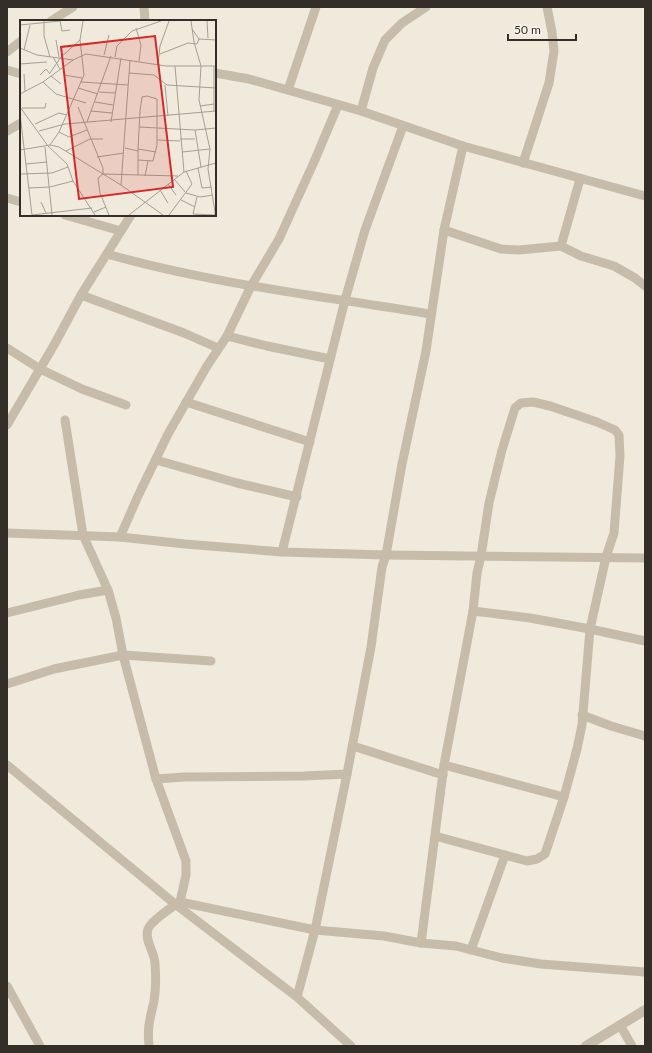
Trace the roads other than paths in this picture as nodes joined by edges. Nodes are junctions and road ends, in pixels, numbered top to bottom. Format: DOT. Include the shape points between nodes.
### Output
graph roads {
  1 [pos="73,7"];
  2 [pos="144,7"];
  3 [pos="316,7"];
  4 [pos="426,7"];
  5 [pos="547,7"];
  6 [pos="59,11"];
  7 [pos="52,20"];
  8 [pos="145,20"];
  9 [pos="20,42"];
  10 [pos="7,52"];
  11 [pos="7,70"];
  12 [pos="216,73"];
  13 [pos="20,74"];
  14 [pos="288,90"];
  15 [pos="338,105"];
  16 [pos="361,111"];
  17 [pos="20,124"];
  18 [pos="403,126"];
  19 [pos="7,131"];
  20 [pos="463,146"];
  21 [pos="523,162"];
  22 [pos="580,179"];
  23 [pos="645,196"];
  24 [pos="7,198"];
  25 [pos="20,202"];
  26 [pos="68,216"];
  27 [pos="130,216"];
  28 [pos="444,230"];
  29 [pos="121,231"];
  30 [pos="561,246"];
  31 [pos="107,254"];
  32 [pos="251,286"];
  33 [pos="645,286"];
  34 [pos="81,295"];
  35 [pos="345,300"];
  36 [pos="430,314"];
  37 [pos="227,336"];
  38 [pos="7,348"];
  39 [pos="218,348"];
  40 [pos="330,359"];
  41 [pos="40,369"];
  42 [pos="186,402"];
  43 [pos="126,404"];
  44 [pos="65,420"];
  45 [pos="7,425"];
  46 [pos="310,442"];
  47 [pos="156,460"];
  48 [pos="296,497"];
  49 [pos="7,533"];
  50 [pos="83,535"];
  51 [pos="120,537"];
  52 [pos="282,552"];
  53 [pos="386,555"];
  54 [pos="481,556"];
  55 [pos="606,557"];
  56 [pos="645,558"];
  57 [pos="108,590"];
  58 [pos="473,611"];
  59 [pos="7,613"];
  60 [pos="590,628"];
  61 [pos="645,642"];
  62 [pos="123,655"];
  63 [pos="211,662"];
  64 [pos="7,684"];
  65 [pos="582,715"];
  66 [pos="645,736"];
  67 [pos="352,746"];
  68 [pos="7,765"];
  69 [pos="444,765"];
  70 [pos="347,774"];
  71 [pos="443,775"];
  72 [pos="156,779"];
  73 [pos="564,797"];
  74 [pos="435,836"];
  75 [pos="505,855"];
  76 [pos="178,903"];
  77 [pos="315,930"];
  78 [pos="422,942"];
  79 [pos="471,950"];
  80 [pos="645,972"];
  81 [pos="7,986"];
  82 [pos="298,997"];
  83 [pos="645,1010"];
  84 [pos="620,1025"];
  85 [pos="40,1046"];
  86 [pos="149,1046"];
  87 [pos="351,1046"];
  88 [pos="586,1046"];
  89 [pos="632,1046"];
  1 -- 6 [label="street"];
  2 -- 8 [label="street"];
  3 -- 14 [label="street"];
  4 -- 16 [label="street" via="385,40 373,68"];
  5 -- 21 [label="street" via="552,32 553,59 549,83"];
  6 -- 7 [label="street"];
  9 -- 10 [label="street"];
  11 -- 13 [label="street"];
  12 -- 14 [label="street"];
  14 -- 15 [label="street"];
  15 -- 16 [label="street"];
  15 -- 32 [label="street" via="279,239"];
  16 -- 18 [label="street"];
  17 -- 19 [label="street"];
  18 -- 20 [label="street"];
  18 -- 35 [label="street" via="365,230"];
  20 -- 21 [label="street"];
  20 -- 28 [label="street"];
  21 -- 22 [label="street"];
  22 -- 23 [label="street"];
  22 -- 30 [label="street"];
  24 -- 25 [label="street"];
  26 -- 29 [label="street"];
  27 -- 29 [label="street"];
  28 -- 30 [label="street" via="501,249"];
  28 -- 36 [label="street"];
  29 -- 31 [label="street"];
  30 -- 33 [label="street" via="581,256 614,266"];
  31 -- 32 [label="street"];
  31 -- 34 [label="street"];
  32 -- 35 [label="street"];
  32 -- 37 [label="street"];
  34 -- 39 [label="street"];
  34 -- 41 [label="street"];
  35 -- 36 [label="street"];
  35 -- 40 [label="street"];
  36 -- 53 [label="street" via="426,351"];
  37 -- 39 [label="street"];
  37 -- 40 [label="street"];
  38 -- 41 [label="street"];
  39 -- 42 [label="street"];
  40 -- 46 [label="street"];
  41 -- 43 [label="street" via="82,389"];
  41 -- 45 [label="street"];
  42 -- 46 [label="street"];
  42 -- 47 [label="street"];
  44 -- 50 [label="street"];
  46 -- 48 [label="street"];
  47 -- 48 [label="street"];
  47 -- 51 [label="street"];
  48 -- 52 [label="street"];
  49 -- 50 [label="street"];
  50 -- 51 [label="street"];
  50 -- 57 [label="street"];
  51 -- 52 [label="street"];
  52 -- 53 [label="street"];
  53 -- 54 [label="street"];
  53 -- 67 [label="street"];
  54 -- 55 [label="street"];
  54 -- 55 [label="street" via="489,503 515,408 521,403 532,402 597,422 615,430 619,435 616,518"];
  54 -- 58 [label="street"];
  55 -- 56 [label="street"];
  55 -- 60 [label="street"];
  57 -- 59 [label="street"];
  57 -- 62 [label="street"];
  58 -- 60 [label="street"];
  58 -- 69 [label="street"];
  60 -- 61 [label="street"];
  60 -- 65 [label="street"];
  62 -- 63 [label="street"];
  62 -- 64 [label="street" via="54,669"];
  62 -- 72 [label="street"];
  65 -- 66 [label="street"];
  65 -- 73 [label="street" via="577,749"];
  67 -- 70 [label="street"];
  67 -- 71 [label="street"];
  68 -- 76 [label="street"];
  69 -- 71 [label="street"];
  69 -- 73 [label="street"];
  70 -- 72 [label="street"];
  70 -- 77 [label="street"];
  71 -- 74 [label="street"];
  72 -- 76 [label="street" via="186,861 186,875"];
  73 -- 75 [label="street" via="545,854 527,861"];
  74 -- 75 [label="street"];
  74 -- 78 [label="street"];
  75 -- 79 [label="street"];
  76 -- 77 [label="street"];
  76 -- 82 [label="street"];
  76 -- 86 [label="street" via="148,928 147,938 155,961 156,979 148,1030"];
  77 -- 78 [label="street"];
  77 -- 82 [label="street"];
  78 -- 79 [label="street"];
  79 -- 80 [label="street" via="541,964"];
  81 -- 85 [label="street"];
  82 -- 87 [label="street"];
  83 -- 84 [label="street"];
  84 -- 88 [label="street"];
  84 -- 89 [label="street"];
}
